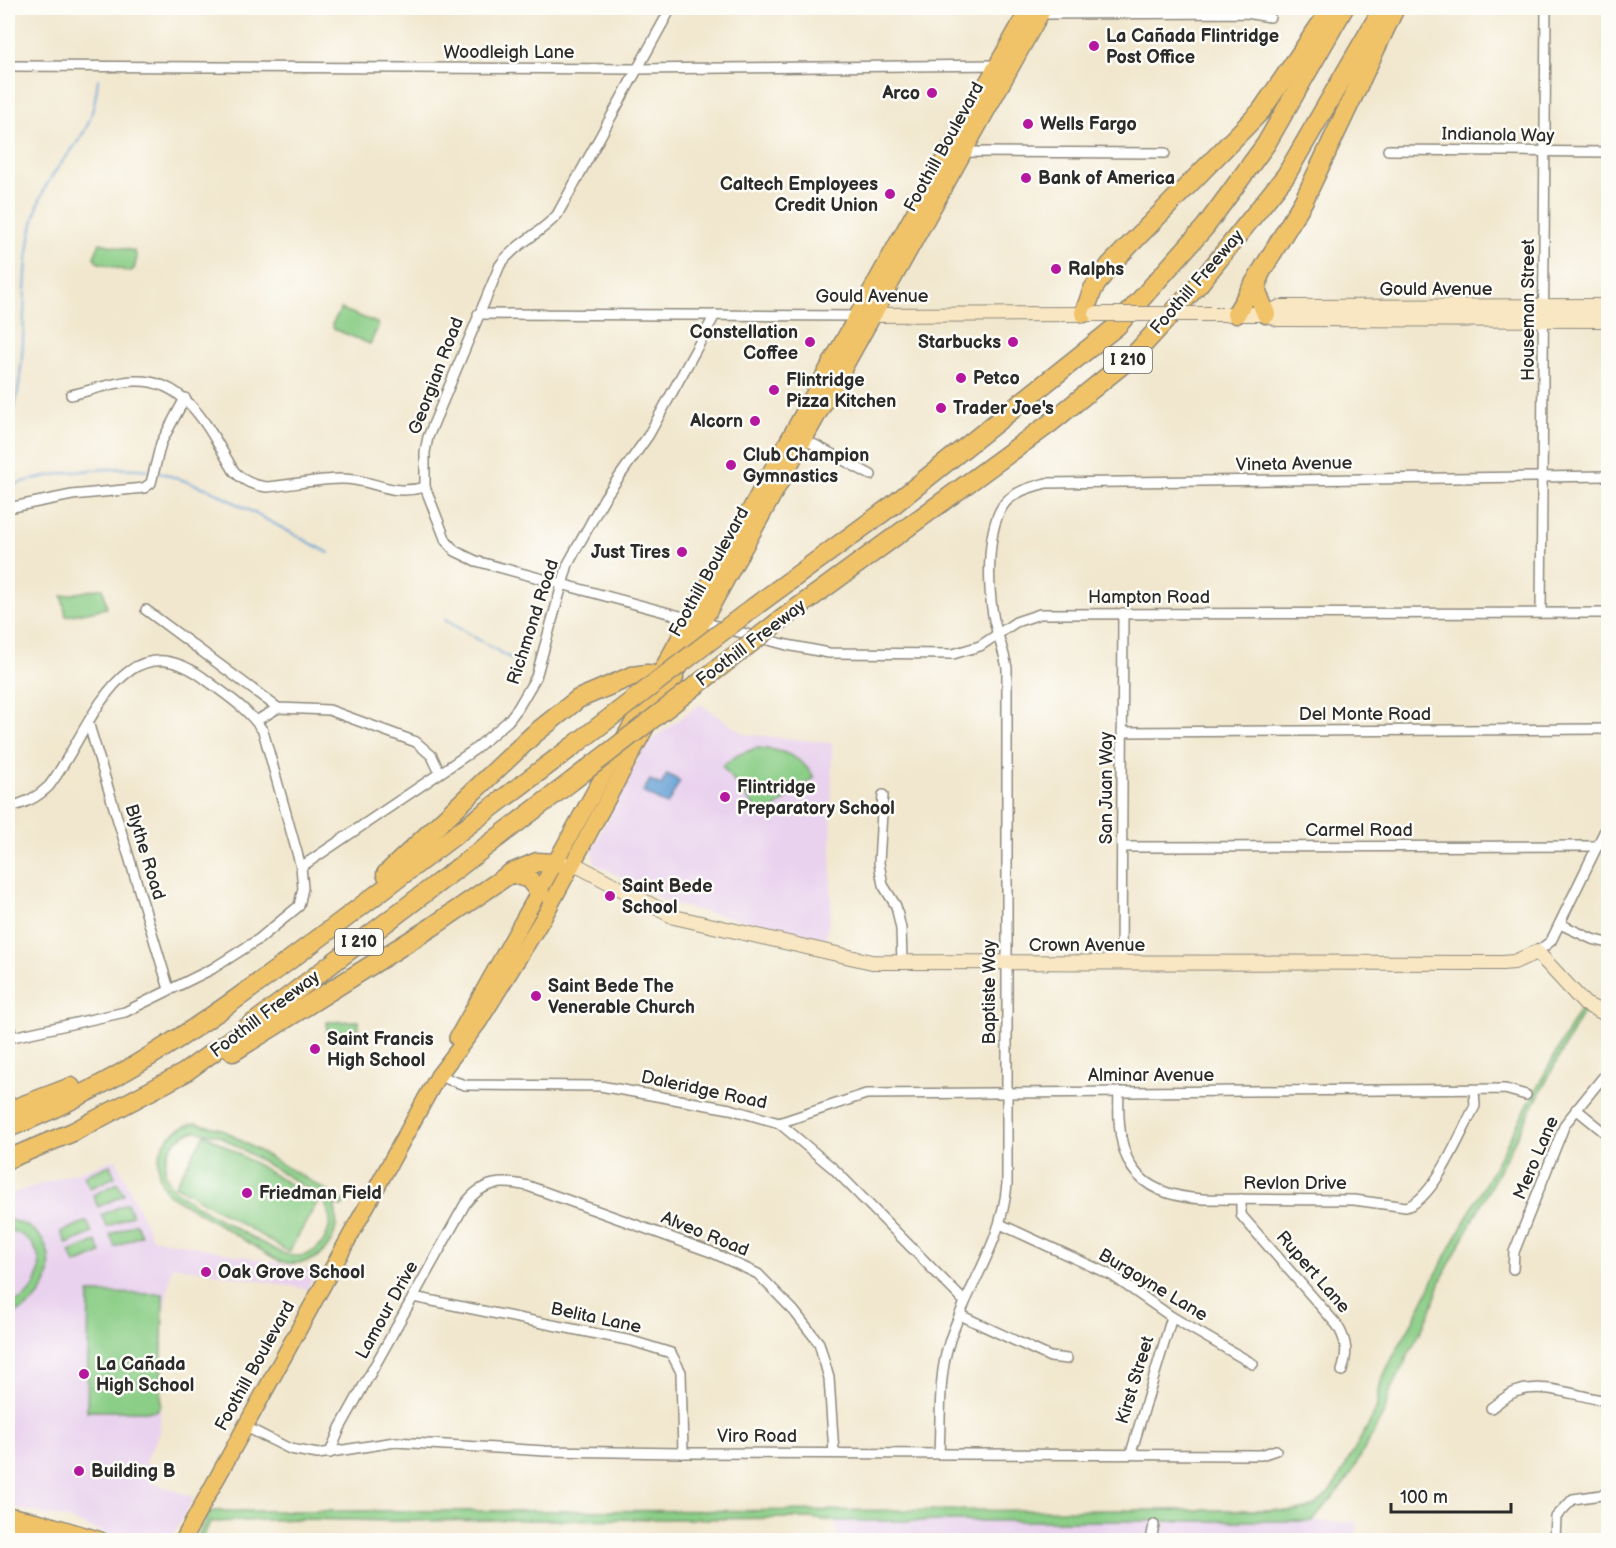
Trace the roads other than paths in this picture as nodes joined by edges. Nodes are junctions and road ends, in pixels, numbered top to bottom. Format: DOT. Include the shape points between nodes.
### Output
graph roads {
  1 [pos="671,8"];
  2 [pos="1332,8"];
  3 [pos="1344,8"];
  4 [pos="1383,8"];
  5 [pos="1395,8"];
  6 [pos="1546,8"];
  7 [pos="1035,10"];
  8 [pos="1270,17"];
  9 [pos="8,66"];
  10 [pos="1004,66"];
  11 [pos="637,69"];
  12 [pos="1388,150"];
  13 [pos="964,152"];
  14 [pos="1545,152"];
  15 [pos="1608,152"];
  16 [pos="948,153"];
  17 [pos="1165,153"];
  18 [pos="1258,276"];
  19 [pos="1545,306"];
  20 [pos="1608,306"];
  21 [pos="478,314"];
  22 [pos="1090,314"];
  23 [pos="1236,314"];
  24 [pos="1266,314"];
  25 [pos="715,315"];
  26 [pos="866,315"];
  27 [pos="1608,320"];
  28 [pos="1545,321"];
  29 [pos="71,395"];
  30 [pos="185,398"];
  31 [pos="799,436"];
  32 [pos="871,475"];
  33 [pos="1608,476"];
  34 [pos="1543,477"];
  35 [pos="425,487"];
  36 [pos="8,508"];
  37 [pos="995,520"];
  38 [pos="561,584"];
  39 [pos="146,610"];
  40 [pos="1123,613"];
  41 [pos="1540,613"];
  42 [pos="1608,613"];
  43 [pos="696,620"];
  44 [pos="997,634"];
  45 [pos="666,677"];
  46 [pos="278,708"];
  47 [pos="256,721"];
  48 [pos="89,725"];
  49 [pos="1608,729"];
  50 [pos="1122,732"];
  51 [pos="439,771"];
  52 [pos="883,795"];
  53 [pos="8,807"];
  54 [pos="1608,824"];
  55 [pos="1596,846"];
  56 [pos="1122,847"];
  57 [pos="565,864"];
  58 [pos="301,867"];
  59 [pos="511,873"];
  60 [pos="540,893"];
  61 [pos="1560,924"];
  62 [pos="1608,944"];
  63 [pos="305,948"];
  64 [pos="1537,952"];
  65 [pos="902,962"];
  66 [pos="1005,963"];
  67 [pos="1121,963"];
  68 [pos="169,989"];
  69 [pos="1608,1015"];
  70 [pos="8,1022"];
  71 [pos="10,1038"];
  72 [pos="159,1051"];
  73 [pos="452,1055"];
  74 [pos="1608,1071"];
  75 [pos="438,1076"];
  76 [pos="1474,1090"];
  77 [pos="1007,1092"];
  78 [pos="1119,1092"];
  79 [pos="1526,1095"];
  80 [pos="142,1097"];
  81 [pos="1576,1109"];
  82 [pos="8,1111"];
  83 [pos="779,1124"];
  84 [pos="8,1128"];
  85 [pos="1608,1135"];
  86 [pos="8,1159"];
  87 [pos="481,1188"];
  88 [pos="1241,1199"];
  89 [pos="1000,1224"];
  90 [pos="1513,1269"];
  91 [pos="413,1298"];
  92 [pos="965,1302"];
  93 [pos="960,1315"];
  94 [pos="1172,1317"];
  95 [pos="1067,1359"];
  96 [pos="1253,1364"];
  97 [pos="1342,1371"];
  98 [pos="1608,1401"];
  99 [pos="1491,1408"];
  100 [pos="244,1426"];
  101 [pos="1276,1450"];
  102 [pos="330,1453"];
  103 [pos="683,1453"];
  104 [pos="834,1453"];
  105 [pos="939,1453"];
  106 [pos="1131,1453"];
  107 [pos="1608,1494"];
  108 [pos="8,1515"];
  109 [pos="1154,1525"];
  110 [pos="8,1527"];
  111 [pos="63,1540"];
  112 [pos="101,1540"];
  113 [pos="183,1540"];
  114 [pos="1151,1540"];
  115 [pos="1555,1540"];
  1 -- 11 [label="street, Georgian Road"];
  2 -- 22 [label="highway" via="1261,111 1110,265 1092,289"];
  3 -- 63 [label="highway, Foothill Freeway / I 210, bridge" via="1266,144 1205,227 1116,326 893,505"];
  4 -- 80 [label="highway, Foothill Freeway / I 210, bridge" via="1286,175 1199,284 1132,356 1049,424 778,622 216,1052"];
  5 -- 18 [label="highway" via="1304,200"];
  6 -- 14 [label="street, Houseman Street"];
  7 -- 8 [label="street" via="1246,13"];
  7 -- 10 [label="main road, Foothill Boulevard"];
  9 -- 11 [label="street, Woodleigh Lane"];
  10 -- 11 [label="street, Woodleigh Lane"];
  10 -- 13 [label="main road, Foothill Boulevard"];
  10 -- 16 [label="main road, Foothill Boulevard"];
  11 -- 21 [label="street, Georgian Road" via="557,215 544,229 510,251"];
  12 -- 14 [label="street, Indianola Way"];
  13 -- 16 [label="street"];
  13 -- 17 [label="street"];
  13 -- 26 [label="main road, Foothill Boulevard"];
  14 -- 15 [label="street, Indianola Way"];
  14 -- 19 [label="street, Houseman Street"];
  16 -- 26 [label="main road, Foothill Boulevard"];
  18 -- 23 [label="highway"];
  18 -- 24 [label="highway" via="1257,292"];
  19 -- 20 [label="street, Gould Avenue"];
  19 -- 24 [label="street, Gould Avenue" via="1280,307"];
  19 -- 28 [label="street, Houseman Street"];
  21 -- 25 [label="street, Gould Avenue"];
  21 -- 35 [label="street, Georgian Road" via="428,437"];
  22 -- 23 [label="street, Gould Avenue, bridge"];
  22 -- 26 [label="street, Gould Avenue"];
  23 -- 24 [label="street, Gould Avenue"];
  24 -- 28 [label="street, Gould Avenue" via="1278,319"];
  25 -- 26 [label="street, Gould Avenue"];
  25 -- 38 [label="street, Richmond Road" via="648,436 605,497"];
  26 -- 31 [label="main road, Foothill Boulevard"];
  27 -- 28 [label="street, Gould Avenue"];
  28 -- 34 [label="street, Houseman Street"];
  29 -- 30 [label="street" via="135,381 166,386"];
  30 -- 35 [label="street" via="234,471 255,486 340,479 394,491"];
  30 -- 36 [label="street" via="161,443 151,483 140,489 82,494"];
  31 -- 32 [label="street"];
  31 -- 43 [label="main road, Foothill Boulevard"];
  33 -- 34 [label="street, Vineta Avenue"];
  34 -- 37 [label="street, Vineta Avenue" via="1046,483 1024,489 1006,502"];
  34 -- 41 [label="street, Houseman Street"];
  35 -- 38 [label="street, Georgian Road" via="446,541 455,551 476,561"];
  37 -- 44 [label="street, Baptiste Way" via="992,613"];
  38 -- 43 [label="street, Georgian Road"];
  38 -- 51 [label="street, Richmond Road" via="530,691 493,735"];
  39 -- 46 [label="street"];
  40 -- 41 [label="street, Hampton Road"];
  40 -- 44 [label="street, Hampton Road" via="1040,614"];
  40 -- 50 [label="street, San Juan Way"];
  41 -- 42 [label="street, Hampton Road"];
  43 -- 44 [label="street, Hampton Road" via="809,650 850,654 953,654 968,651"];
  43 -- 45 [label="main road, Foothill Boulevard"];
  44 -- 66 [label="street, Baptiste Way" via="1007,668"];
  45 -- 57 [label="main road, Foothill Boulevard"];
  45 -- 63 [label="highway" via="639,675 614,682 558,713"];
  46 -- 47 [label="street"];
  46 -- 51 [label="street" via="329,710 416,742 432,756"];
  47 -- 48 [label="street" via="201,675 185,666 158,661 124,672"];
  47 -- 58 [label="street" via="271,753"];
  48 -- 53 [label="street" via="49,786 26,803"];
  48 -- 68 [label="street, Blythe Road"];
  49 -- 50 [label="street, Del Monte Road"];
  50 -- 56 [label="street, San Juan Way"];
  51 -- 58 [label="street, Richmond Road"];
  52 -- 65 [label="street" via="879,863 883,885 896,906"];
  54 -- 55 [label="street"];
  55 -- 56 [label="street, Carmel Road"];
  55 -- 61 [label="street"];
  56 -- 67 [label="street, San Juan Way"];
  57 -- 59 [label="highway" via="537,862"];
  57 -- 60 [label="main road, Foothill Boulevard"];
  57 -- 65 [label="street, Crown Avenue" via="580,867 674,917 872,962"];
  57 -- 73 [label="main road, Foothill Boulevard" via="479,1022"];
  58 -- 68 [label="street" via="303,888 299,906 233,957"];
  59 -- 60 [label="highway" via="530,879"];
  59 -- 80 [label="highway" via="231,1053"];
  60 -- 73 [label="main road, Foothill Boulevard" via="469,1016"];
  61 -- 62 [label="street"];
  61 -- 64 [label="street" via="1551,941"];
  63 -- 72 [label="highway, Foothill Freeway / I 210"];
  64 -- 67 [label="street, Crown Avenue" via="1502,963"];
  64 -- 69 [label="street" via="1585,1004"];
  65 -- 66 [label="street, Crown Avenue"];
  66 -- 67 [label="street, Crown Avenue"];
  66 -- 77 [label="street, Baptiste Way"];
  68 -- 71 [label="street" via="125,1012"];
  70 -- 71 [label="street"];
  72 -- 82 [label="highway"];
  72 -- 84 [label="highway, Foothill Freeway / I 210" via="101,1084"];
  73 -- 75 [label="main road, Foothill Boulevard"];
  74 -- 81 [label="street, Mero Lane"];
  75 -- 83 [label="street, Daleridge Road" via="465,1084 600,1086 730,1109"];
  75 -- 100 [label="main road, Foothill Boulevard"];
  76 -- 78 [label="street, Alminar Avenue"];
  76 -- 79 [label="street, Alminar Avenue" via="1505,1089"];
  76 -- 88 [label="street, Revlon Drive" via="1475,1106 1429,1191 1412,1205"];
  77 -- 78 [label="street, Alminar Avenue"];
  77 -- 83 [label="street, Alminar Avenue" via="866,1094"];
  77 -- 89 [label="street, Baptiste Way" via="1007,1184"];
  78 -- 88 [label="street, Revlon Drive" via="1122,1149 1143,1182 1180,1198"];
  80 -- 86 [label="highway, Foothill Freeway / I 210"];
  81 -- 85 [label="street"];
  81 -- 90 [label="street, Mero Lane" via="1559,1138 1514,1252"];
  83 -- 92 [label="street, Daleridge Road" via="834,1169"];
  87 -- 91 [label="street, Lamour Drive" via="461,1210"];
  87 -- 104 [label="street, Alveo Road" via="502,1182 528,1186 711,1252 758,1274 819,1343 829,1378"];
  88 -- 97 [label="street, Rupert Lane" via="1241,1215 1346,1339"];
  89 -- 92 [label="street, Baptiste Way" via="984,1267"];
  89 -- 94 [label="street, Burgoyne Lane" via="1113,1276"];
  91 -- 102 [label="street, Lamour Drive"];
  91 -- 103 [label="street, Belita Lane" via="632,1341 671,1353 681,1372"];
  92 -- 93 [label="street, Baptiste Way"];
  93 -- 95 [label="street" via="1050,1357"];
  93 -- 105 [label="street, Baptiste Way" via="944,1365"];
  94 -- 96 [label="street, Burgoyne Lane"];
  94 -- 106 [label="street, Kirst Street"];
  98 -- 99 [label="street" via="1578,1397 1546,1386 1514,1392"];
  100 -- 102 [label="street, Viro Road" via="290,1449"];
  100 -- 113 [label="main road, Foothill Boulevard"];
  101 -- 106 [label="street, Viro Road" via="1261,1455"];
  102 -- 103 [label="street, Viro Road" via="395,1442 545,1451"];
  103 -- 104 [label="street, Viro Road"];
  104 -- 105 [label="street, Viro Road"];
  105 -- 106 [label="street, Viro Road"];
  107 -- 115 [label="street" via="1573,1499 1556,1517"];
  108 -- 112 [label="main road"];
  109 -- 114 [label="street"];
  110 -- 111 [label="main road"];
}
